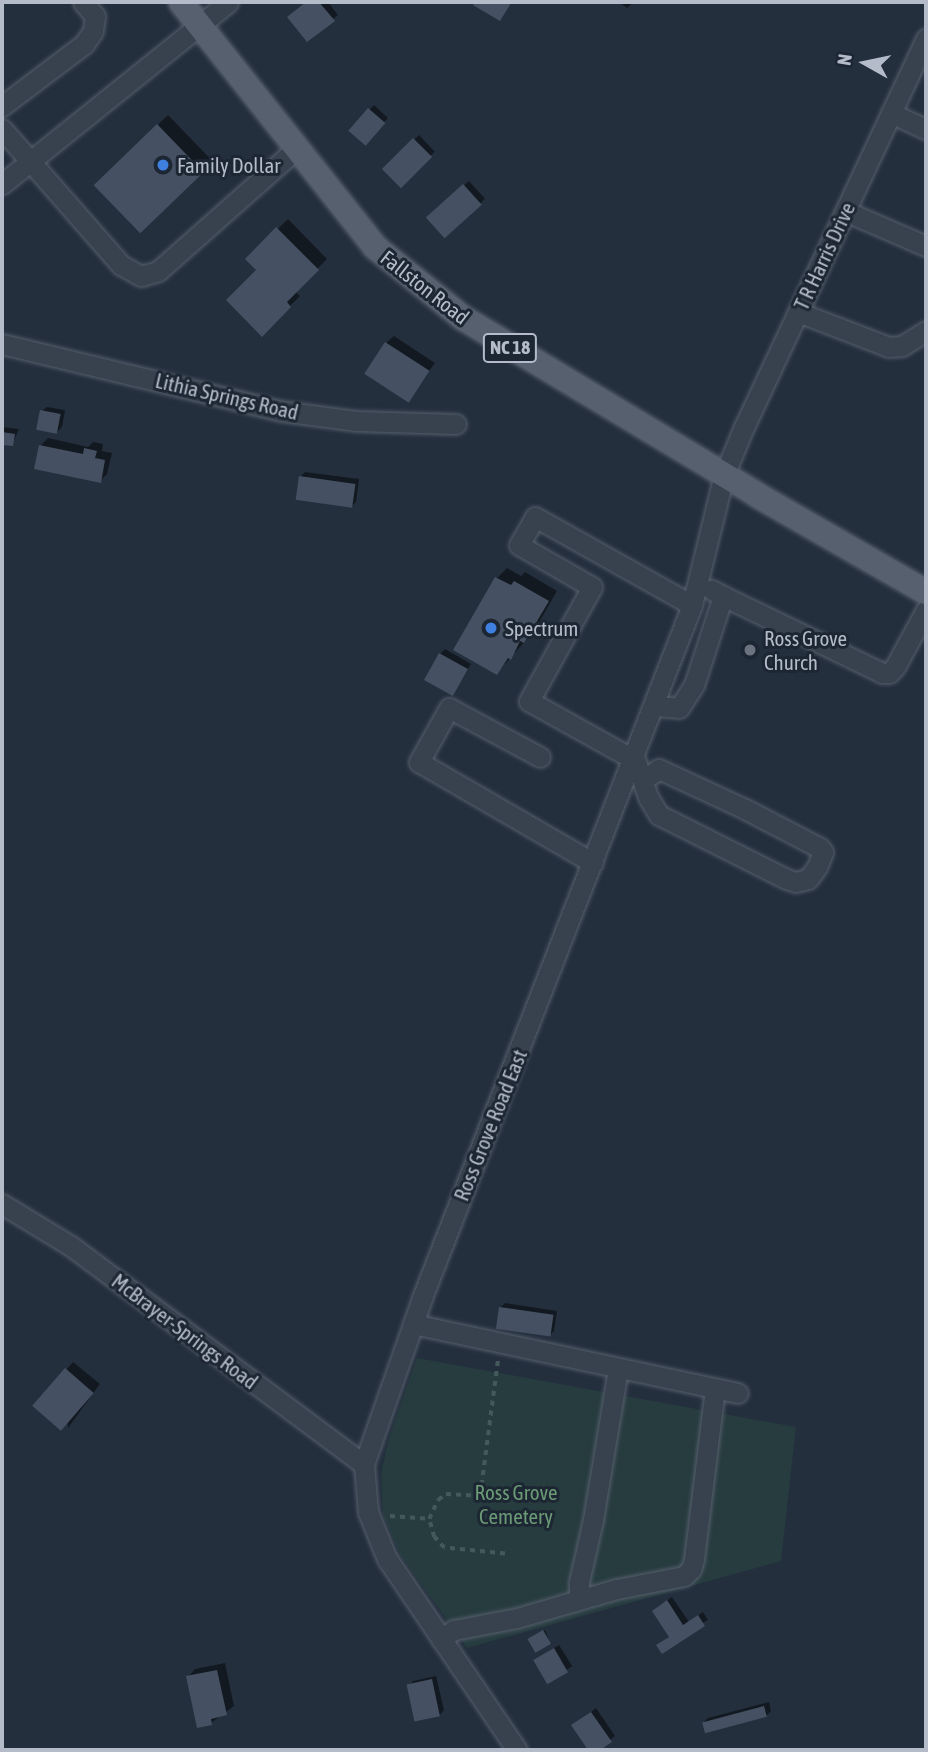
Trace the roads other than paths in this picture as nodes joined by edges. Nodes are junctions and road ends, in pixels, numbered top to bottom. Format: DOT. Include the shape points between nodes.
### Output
graph roads {
  1 [pos="83,2"];
  2 [pos="181,2"];
  3 [pos="228,2"];
  4 [pos="199,25"];
  5 [pos="926,38"];
  6 [pos="921,60"];
  7 [pos="2,106"];
  8 [pos="891,113"];
  9 [pos="2,129"];
  10 [pos="926,129"];
  11 [pos="296,149"];
  12 [pos="28,163"];
  13 [pos="2,184"];
  14 [pos="845,211"];
  15 [pos="926,246"];
  16 [pos="798,312"];
  17 [pos="926,331"];
  18 [pos="2,344"];
  19 [pos="456,424"];
  20 [pos="724,475"];
  21 [pos="609,558"];
  22 [pos="698,583"];
  23 [pos="592,587"];
  24 [pos="926,592"];
  25 [pos="723,596"];
  26 [pos="692,605"];
  27 [pos="926,610"];
  28 [pos="653,706"];
  29 [pos="540,757"];
  30 [pos="634,757"];
  31 [pos="651,774"];
  32 [pos="593,863"];
  33 [pos="2,1204"];
  34 [pos="412,1324"];
  35 [pos="618,1369"];
  36 [pos="715,1388"];
  37 [pos="738,1393"];
  38 [pos="364,1464"];
  39 [pos="579,1599"];
  40 [pos="440,1639"];
  41 [pos="517,1750"];
  1 -- 7 [label="street" via="95,16 93,31 84,44"];
  2 -- 4 [label="main road, Fallston Road / NC 18"];
  3 -- 4 [label="street"];
  4 -- 11 [label="main road, Fallston Road / NC 18"];
  4 -- 12 [label="street"];
  5 -- 6 [label="street, T R Harris Drive"];
  6 -- 8 [label="street, T R Harris Drive"];
  8 -- 10 [label="street"];
  8 -- 14 [label="street, T R Harris Drive"];
  9 -- 12 [label="street"];
  11 -- 12 [label="street" via="158,271 141,276 121,265"];
  11 -- 20 [label="main road, Fallston Road / NC 18" via="374,247 463,318"];
  12 -- 13 [label="street"];
  14 -- 15 [label="street"];
  14 -- 16 [label="street, T R Harris Drive"];
  16 -- 17 [label="street" via="888,347 902,346"];
  16 -- 20 [label="street, T R Harris Drive"];
  18 -- 19 [label="street, Lithia Springs Road" via="281,411 357,421"];
  20 -- 22 [label="street, Ross Grove Road East"];
  20 -- 24 [label="main road, Fallston Road / NC 18"];
  21 -- 23 [label="street"];
  21 -- 23 [label="street" via="535,517 519,545"];
  21 -- 26 [label="street"];
  22 -- 25 [label="street"];
  22 -- 26 [label="street, Ross Grove Road East"];
  23 -- 30 [label="street" via="529,701"];
  25 -- 27 [label="street" via="882,673 895,667"];
  25 -- 28 [label="street" via="694,685 679,708"];
  26 -- 28 [label="street, Ross Grove Road East"];
  28 -- 30 [label="street, Ross Grove Road East"];
  29 -- 32 [label="street" via="449,708 419,762"];
  30 -- 31 [label="street"];
  30 -- 32 [label="street, Ross Grove Road East"];
  31 -- 31 [label="street" via="648,797 659,815 796,882 808,879 817,867 823,852 820,848"];
  32 -- 34 [label="street, Ross Grove Road East"];
  33 -- 38 [label="street, McBrayer-Springs Road" via="71,1246"];
  34 -- 35 [label="street"];
  34 -- 38 [label="street, Ross Grove Road East"];
  35 -- 36 [label="street"];
  35 -- 39 [label="street"];
  36 -- 37 [label="street"];
  36 -- 39 [label="street" via="691,1569 670,1580"];
  38 -- 40 [label="street, Ross Grove Road East" via="368,1512 387,1559"];
  39 -- 40 [label="street" via="517,1618 454,1630"];
  40 -- 41 [label="street, Ross Grove Road East"];
}
